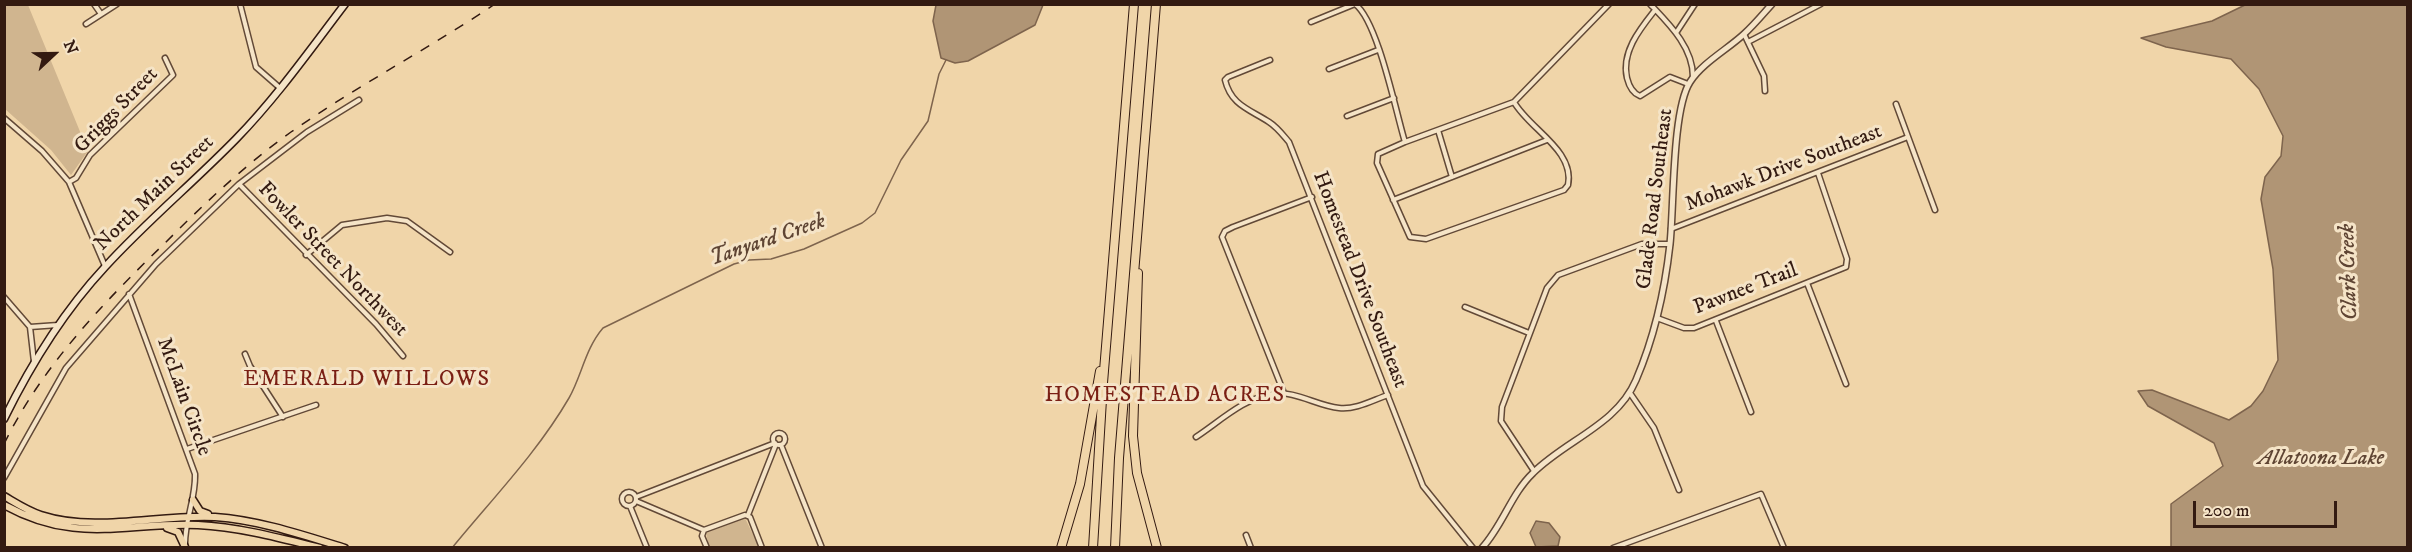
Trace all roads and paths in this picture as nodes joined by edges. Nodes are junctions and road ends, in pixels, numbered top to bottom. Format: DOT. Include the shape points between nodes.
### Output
graph roads {
  1 [pos="94,4"];
  2 [pos="117,4"];
  3 [pos="240,4"];
  4 [pos="345,4"];
  5 [pos="1134,4"];
  6 [pos="1156,4"];
  7 [pos="1355,4"];
  8 [pos="1609,4"];
  9 [pos="1650,4"];
  10 [pos="1695,4"];
  11 [pos="1772,4"];
  12 [pos="1821,4"];
  13 [pos="1655,10"];
  14 [pos="101,14"];
  15 [pos="1311,22"];
  16 [pos="86,24"];
  17 [pos="1676,33"];
  18 [pos="1744,34"];
  19 [pos="1748,42"];
  20 [pos="1378,50"];
  21 [pos="165,58"];
  22 [pos="1270,60"];
  23 [pos="1329,69"];
  24 [pos="1691,81"];
  25 [pos="280,88"];
  26 [pos="1765,91"];
  27 [pos="1394,98"];
  28 [pos="359,100"];
  29 [pos="1514,102"];
  30 [pos="1896,104"];
  31 [pos="1347,116"];
  32 [pos="4,118"];
  33 [pos="1437,130"];
  34 [pos="1908,136"];
  35 [pos="1547,140"];
  36 [pos="1405,142"];
  37 [pos="1818,173"];
  38 [pos="1452,177"];
  39 [pos="69,182"];
  40 [pos="239,184"];
  41 [pos="1312,197"];
  42 [pos="1393,200"];
  43 [pos="1935,210"];
  44 [pos="1671,229"];
  45 [pos="1137,239"];
  46 [pos="1670,244"];
  47 [pos="450,252"];
  48 [pos="306,255"];
  49 [pos="105,266"];
  50 [pos="1807,283"];
  51 [pos="129,294"];
  52 [pos="4,297"];
  53 [pos="1465,307"];
  54 [pos="1656,318"];
  55 [pos="1716,321"];
  56 [pos="59,325"];
  57 [pos="30,327"];
  58 [pos="1529,333"];
  59 [pos="1106,346"];
  60 [pos="245,354"];
  61 [pos="403,356"];
  62 [pos="34,363"];
  63 [pos="1846,384"];
  64 [pos="1284,393"];
  65 [pos="1630,393"];
  66 [pos="1388,395"];
  67 [pos="316,405"];
  68 [pos="1751,412"];
  69 [pos="283,417"];
  70 [pos="4,418"];
  71 [pos="1196,437"];
  72 [pos="777,444"];
  73 [pos="188,449"];
  74 [pos="1534,471"];
  75 [pos="4,478"];
  76 [pos="1679,490"];
  77 [pos="636,499"];
  78 [pos="193,500"];
  79 [pos="6,501"];
  80 [pos="630,506"];
  81 [pos="748,515"];
  82 [pos="188,516"];
  83 [pos="220,518"];
  84 [pos="185,525"];
  85 [pos="157,526"];
  86 [pos="704,530"];
  87 [pos="1246,536"];
  88 [pos="185,547"];
  89 [pos="320,548"];
  90 [pos="345,548"];
  91 [pos="647,548"];
  92 [pos="707,548"];
  93 [pos="762,548"];
  94 [pos="822,548"];
  95 [pos="1061,548"];
  96 [pos="1093,548"];
  97 [pos="1115,548"];
  98 [pos="1157,548"];
  99 [pos="1251,548"];
  100 [pos="1473,548"];
  101 [pos="1482,548"];
  102 [pos="1613,548"];
  103 [pos="1784,548"];
  1 -- 14 [label="street"];
  2 -- 14 [label="street"];
  3 -- 25 [label="street" via="256,67"];
  4 -- 25 [label="main road, North Main Street"];
  5 -- 59 [label="highway"];
  6 -- 45 [label="highway"];
  7 -- 15 [label="street"];
  7 -- 20 [label="street" via="1362,9"];
  8 -- 29 [label="street"];
  9 -- 13 [label="street"];
  10 -- 17 [label="street"];
  11 -- 18 [label="street"];
  12 -- 19 [label="street"];
  13 -- 17 [label="street"];
  13 -- 24 [label="street" via="1628,54 1625,69 1629,85 1640,96 1670,77"];
  14 -- 16 [label="street"];
  17 -- 24 [label="street" via="1690,57"];
  18 -- 19 [label="street"];
  18 -- 24 [label="street"];
  19 -- 26 [label="street" via="1764,76"];
  20 -- 23 [label="street"];
  20 -- 27 [label="street"];
  21 -- 39 [label="street, Griggs Street" via="173,75 98,147"];
  22 -- 41 [label="street, Homestead Drive Southeast" via="1228,77 1227,86 1242,108 1270,122 1289,142"];
  24 -- 44 [label="street, Glade Road Southeast" via="1679,130"];
  25 -- 49 [label="main road, North Main Street" via="236,139"];
  27 -- 31 [label="street"];
  27 -- 36 [label="street"];
  28 -- 40 [label="street" via="307,132"];
  29 -- 33 [label="street"];
  29 -- 35 [label="street"];
  30 -- 34 [label="street"];
  32 -- 39 [label="street" via="42,151"];
  33 -- 36 [label="street"];
  33 -- 38 [label="street"];
  34 -- 37 [label="street, Mohawk Drive Southeast"];
  34 -- 43 [label="street"];
  35 -- 38 [label="street"];
  35 -- 42 [label="street" via="1568,167 1568,185 1564,190 1419,240 1406,232"];
  36 -- 42 [label="street" via="1377,157"];
  37 -- 44 [label="street, Mohawk Drive Southeast"];
  37 -- 50 [label="street, Pawnee Trail" via="1847,259 1846,267"];
  38 -- 42 [label="street"];
  39 -- 49 [label="street"];
  40 -- 48 [label="street, Fowler Street Northwest"];
  40 -- 51 [label="street"];
  41 -- 64 [label="street" via="1233,227 1222,237"];
  41 -- 66 [label="street, Homestead Drive Southeast"];
  44 -- 46 [label="street, Glade Road Southeast"];
  45 -- 97 [label="highway"];
  45 -- 98 [label="highway" via="1139,289 1132,436 1137,473"];
  46 -- 54 [label="street, Glade Road Southeast"];
  46 -- 58 [label="street" via="1642,244 1558,275 1547,288"];
  47 -- 48 [label="street" via="413,224 394,218 342,225"];
  48 -- 61 [label="street, Fowler Street Northwest"];
  49 -- 56 [label="main road, North Main Street"];
  50 -- 55 [label="street, Pawnee Trail"];
  50 -- 63 [label="street"];
  51 -- 73 [label="street, McLain Circle"];
  51 -- 75 [label="street" via="66,368"];
  52 -- 57 [label="street"];
  53 -- 58 [label="street"];
  54 -- 55 [label="street, Pawnee Trail" via="1683,328"];
  54 -- 65 [label="street, Glade Road Southeast"];
  55 -- 68 [label="street"];
  56 -- 57 [label="street"];
  56 -- 62 [label="main road, North Main Street"];
  57 -- 62 [label="street"];
  58 -- 74 [label="street" via="1502,407 1501,421"];
  59 -- 95 [label="highway" via="1080,484"];
  59 -- 96 [label="highway"];
  60 -- 69 [label="street"];
  62 -- 70 [label="main road, North Main Street"];
  64 -- 66 [label="street" via="1341,408"];
  64 -- 71 [label="street" via="1247,403"];
  65 -- 74 [label="street, Glade Road Southeast" via="1605,420"];
  65 -- 76 [label="street" via="1654,428"];
  66 -- 100 [label="street, Homestead Drive Southeast" via="1423,486"];
  67 -- 69 [label="street"];
  69 -- 73 [label="street"];
  72 -- 77 [label="street"];
  72 -- 81 [label="street"];
  72 -- 94 [label="street"];
  73 -- 78 [label="street, McLain Circle" via="195,474"];
  74 -- 101 [label="street, Glade Road Southeast"];
  77 -- 80 [label="street"];
  77 -- 80 [label="street" via="630,492 624,494 622,501"];
  77 -- 86 [label="street"];
  78 -- 82 [label="street, McLain Circle"];
  78 -- 83 [label="main road" via="200,511"];
  79 -- 82 [label="main road" via="40,515 70,521"];
  79 -- 85 [label="main road" via="42,522 68,528"];
  80 -- 91 [label="street"];
  81 -- 86 [label="street"];
  81 -- 93 [label="street"];
  82 -- 83 [label="main road"];
  82 -- 84 [label="street, McLain Circle"];
  83 -- 90 [label="main road" via="246,521"];
  84 -- 85 [label="main road"];
  84 -- 88 [label="street, McLain Circle"];
  84 -- 89 [label="main road" via="244,530"];
  85 -- 88 [label="main road" via="178,532"];
  86 -- 92 [label="street"];
  87 -- 99 [label="street"];
  102 -- 103 [label="street" via="1761,494"];
}
